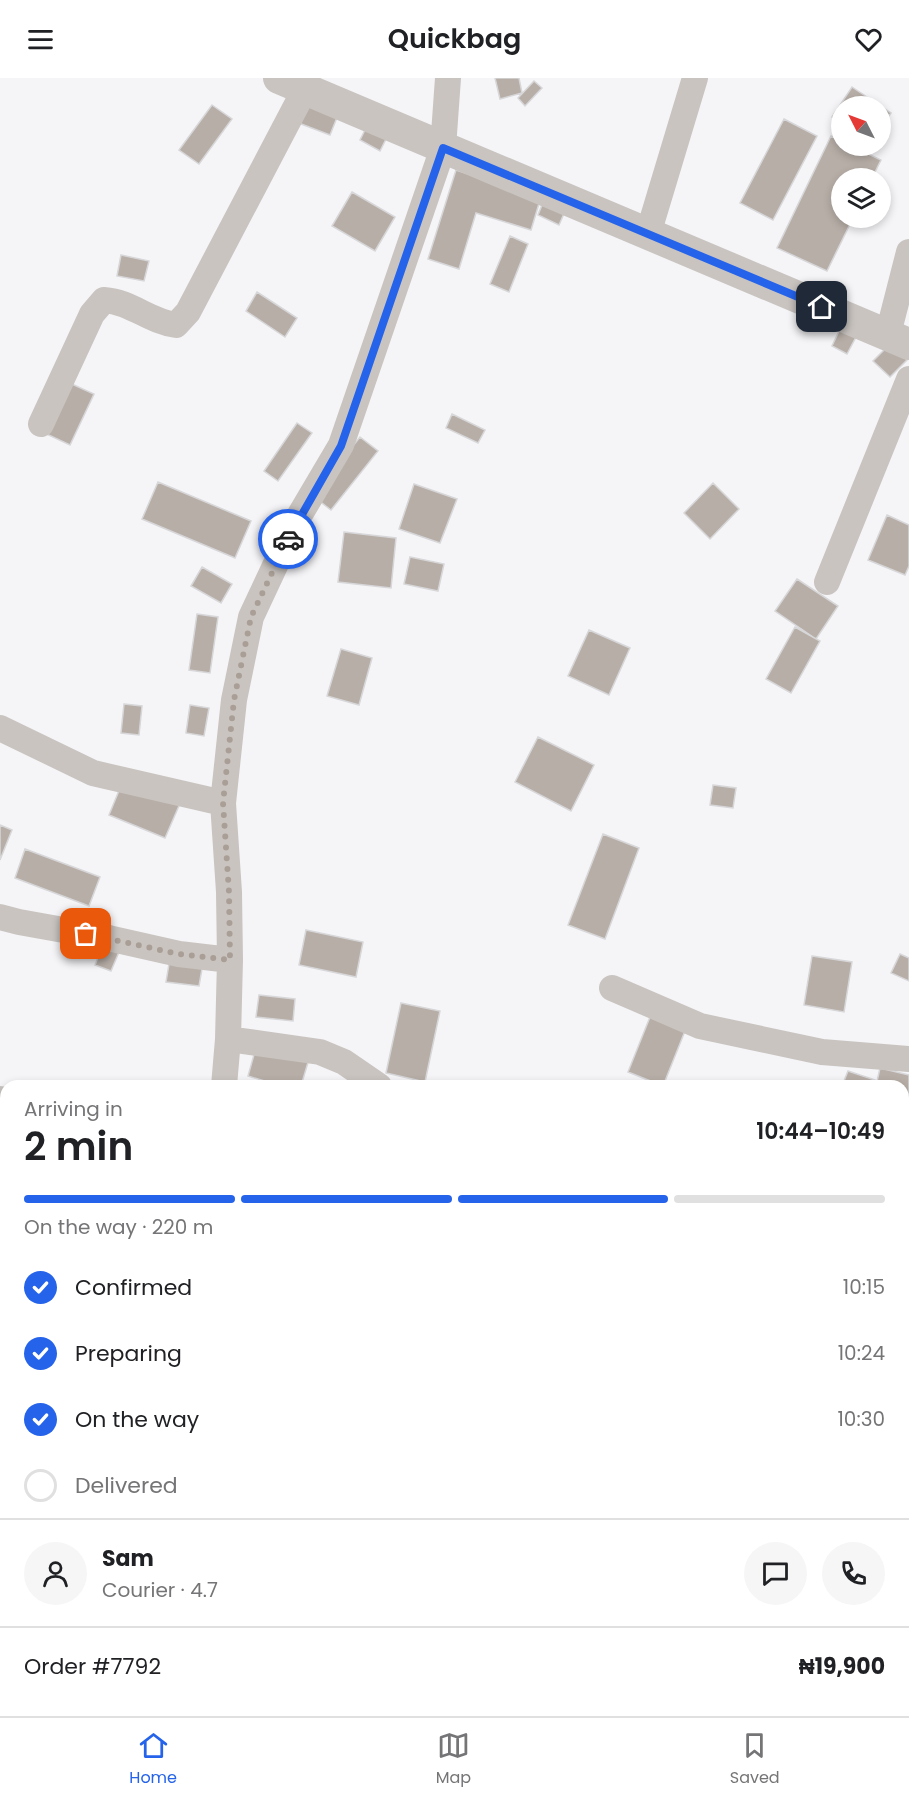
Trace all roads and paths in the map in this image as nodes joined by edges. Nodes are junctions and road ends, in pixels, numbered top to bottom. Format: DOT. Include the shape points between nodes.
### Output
graph roads {
  1 [pos="448,78"];
  2 [pos="695,78"];
  3 [pos="292,83"];
  4 [pos="443,148"];
  5 [pos="648,234"];
  6 [pos="909,252"];
  7 [pos="898,339"];
  8 [pos="909,379"];
  9 [pos="40,424"];
  10 [pos="827,582"];
  11 [pos="0,728"];
  12 [pos="223,803"];
  13 [pos="0,917"];
  14 [pos="230,960"];
  15 [pos="612,988"];
  16 [pos="228,1039"];
  17 [pos="909,1059"];
  18 [pos="225,1080"];
  19 [pos="370,1080"];
  1 -- 4 [label="street"];
  2 -- 5 [label="street"];
  3 -- 4 [label="street"];
  3 -- 9 [label="street" via="188,312 176,325 162,323 118,301 104,300 93,314"];
  4 -- 5 [label="street"];
  4 -- 12 [label="street" via="341,446 295,523 251,617 234,700"];
  5 -- 7 [label="street"];
  6 -- 7 [label="street"];
  8 -- 10 [label="street"];
  11 -- 12 [label="street" via="93,773"];
  12 -- 14 [label="street"];
  13 -- 14 [label="street" via="179,954"];
  14 -- 16 [label="street"];
  15 -- 17 [label="street" via="700,1026 822,1052"];
  16 -- 18 [label="street"];
  16 -- 19 [label="street" via="320,1052"];
}
